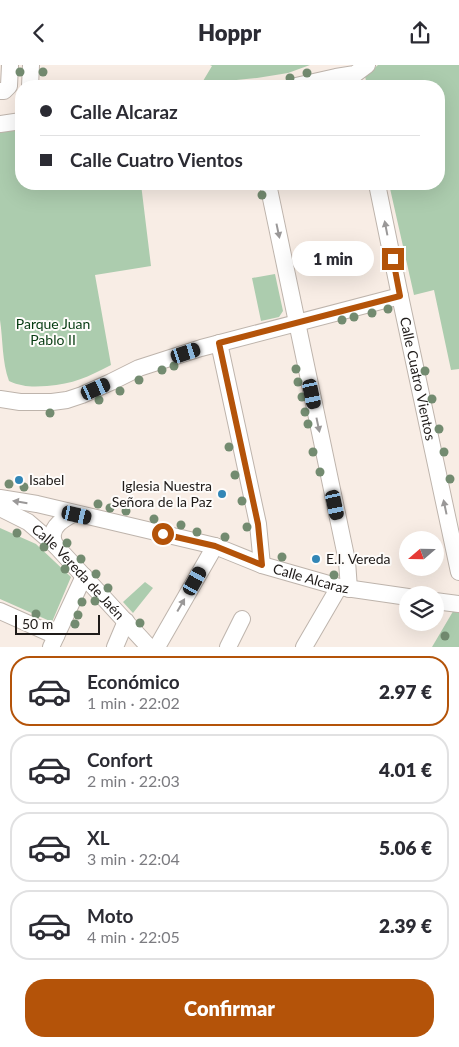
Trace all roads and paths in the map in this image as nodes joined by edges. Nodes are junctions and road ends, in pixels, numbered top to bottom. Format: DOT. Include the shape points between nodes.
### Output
graph roads {
  1 [pos="10,65"];
  2 [pos="31,65"];
  3 [pos="360,75"];
  4 [pos="30,80"];
  5 [pos="323,80"];
  6 [pos="0,91"];
  7 [pos="15,122"];
  8 [pos="0,124"];
  9 [pos="269,190"];
  10 [pos="378,190"];
  11 [pos="400,296"];
  12 [pos="297,323"];
  13 [pos="219,343"];
  14 [pos="0,399"];
  15 [pos="0,498"];
  16 [pos="6,511"];
  17 [pos="73,514"];
  18 [pos="56,546"];
  19 [pos="215,546"];
  20 [pos="262,565"];
  21 [pos="459,572"];
  22 [pos="84,576"];
  23 [pos="344,588"];
  24 [pos="399,596"];
  25 [pos="444,602"];
  26 [pos="459,604"];
  27 [pos="0,611"];
  28 [pos="242,619"];
  29 [pos="126,621"];
  30 [pos="54,642"];
  31 [pos="115,647"];
  32 [pos="149,647"];
  33 [pos="157,647"];
  34 [pos="228,647"];
  35 [pos="304,647"];
  1 -- 6 [label="street" via="9,86"];
  2 -- 4 [label="street"];
  3 -- 5 [label="street"];
  7 -- 8 [label="street"];
  9 -- 12 [label="street, one-way"];
  11 -- 10 [label="street, Calle Cuatro Vientos, one-way"];
  11 -- 12 [label="street"];
  21 -- 11 [label="street, Calle Cuatro Vientos, one-way"];
  12 -- 13 [label="street"];
  12 -- 23 [label="street, one-way" via="346,561"];
  13 -- 14 [label="street" via="139,368 67,400 20,402"];
  13 -- 20 [label="street" via="258,524"];
  17 -- 15 [label="street, Calle Alcaraz, one-way"];
  16 -- 17 [label="street, Calle Alcaraz" via="41,517"];
  16 -- 18 [label="street, Calle Vereda de Jaén" via="28,522"];
  17 -- 18 [label="street" via="55,527 52,537"];
  17 -- 19 [label="street, Calle Alcaraz"];
  18 -- 22 [label="street, Calle Vereda de Jaén"];
  19 -- 20 [label="street, Calle Alcaraz"];
  33 -- 19 [label="street, one-way"];
  20 -- 23 [label="street, Calle Alcaraz"];
  22 -- 29 [label="street, Calle Vereda de Jaén"];
  22 -- 30 [label="street"];
  23 -- 24 [label="street, Calle Alcaraz"];
  23 -- 35 [label="street"];
  25 -- 26 [label="street"];
  27 -- 30 [label="street"];
  28 -- 34 [label="street"];
  29 -- 31 [label="street"];
  29 -- 32 [label="street, Calle Vereda de Jaén"];
}
